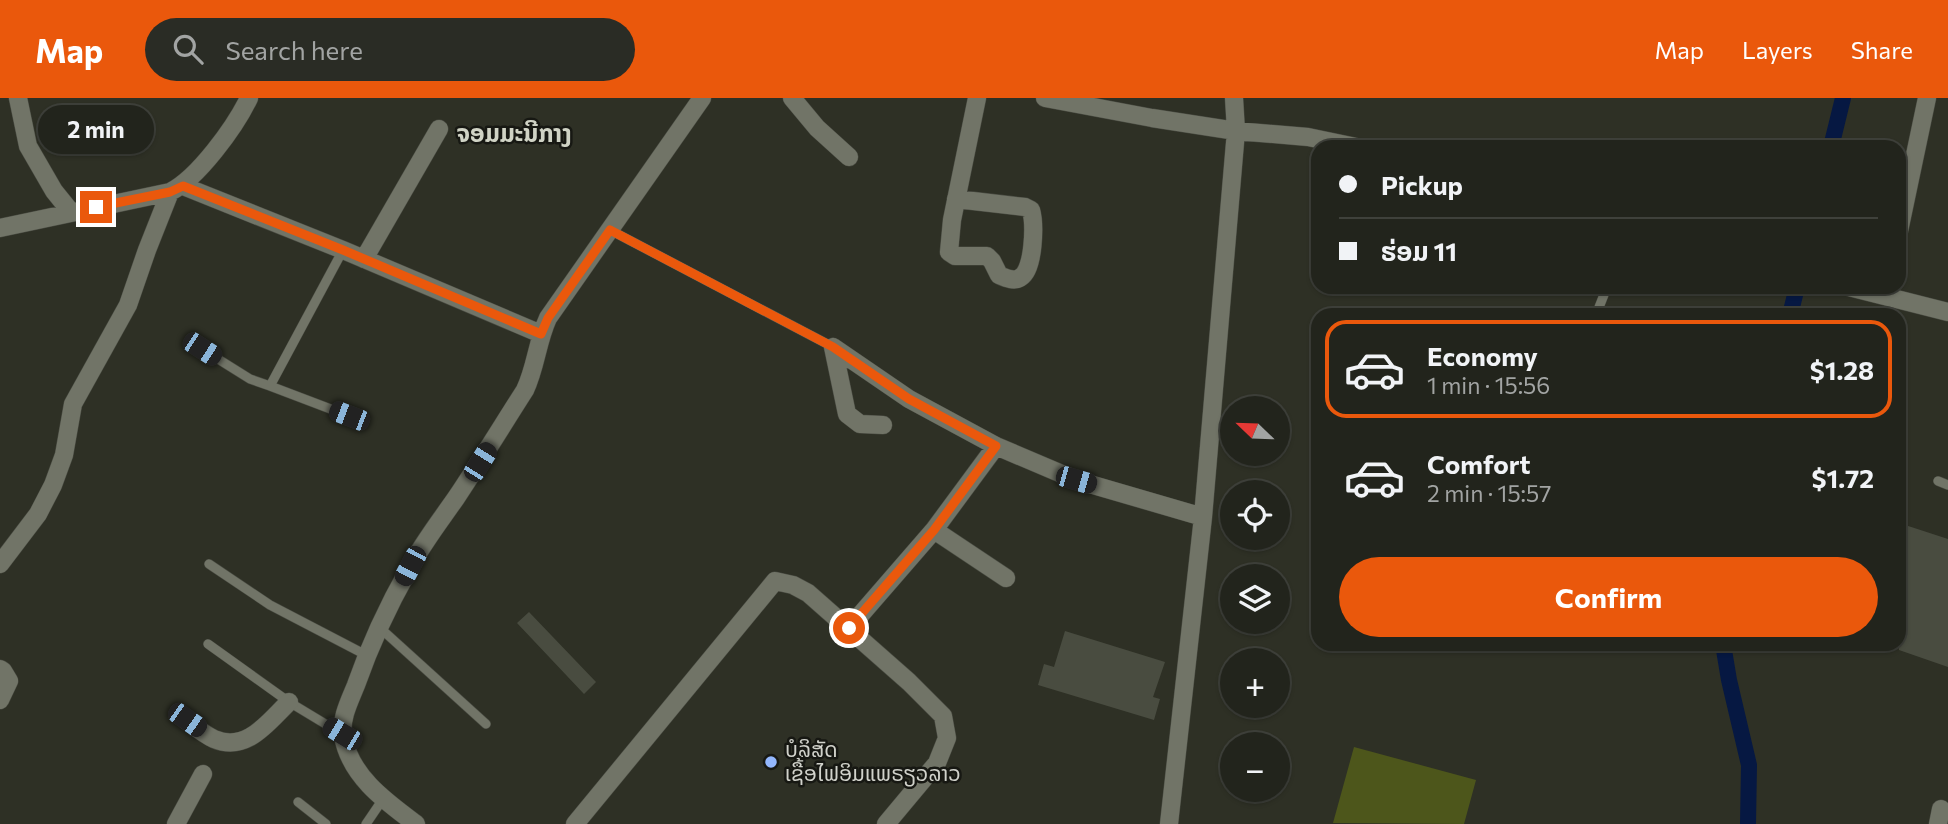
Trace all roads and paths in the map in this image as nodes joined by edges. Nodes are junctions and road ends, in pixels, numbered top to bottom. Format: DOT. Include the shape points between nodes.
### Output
graph roads {
  1 [pos="18,98"];
  2 [pos="249,98"];
  3 [pos="702,98"];
  4 [pos="792,98"];
  5 [pos="977,98"];
  6 [pos="1045,98"];
  7 [pos="1234,98"];
  8 [pos="1927,98"];
  9 [pos="439,129"];
  10 [pos="1236,131"];
  11 [pos="1322,140"];
  12 [pos="849,157"];
  13 [pos="176,189"];
  14 [pos="1906,198"];
  15 [pos="957,199"];
  16 [pos="71,212"];
  17 [pos="0,228"];
  18 [pos="610,230"];
  19 [pos="343,250"];
  20 [pos="364,259"];
  21 [pos="1892,294"];
  22 [pos="1948,312"];
  23 [pos="541,334"];
  24 [pos="833,347"];
  25 [pos="202,349"];
  26 [pos="270,386"];
  27 [pos="349,416"];
  28 [pos="883,425"];
  29 [pos="996,446"];
  30 [pos="1203,517"];
  31 [pos="934,530"];
  32 [pos="0,564"];
  33 [pos="209,564"];
  34 [pos="1006,578"];
  35 [pos="379,627"];
  36 [pos="849,628"];
  37 [pos="208,644"];
  38 [pos="366,656"];
  39 [pos="0,669"];
  40 [pos="0,700"];
  41 [pos="289,702"];
  42 [pos="187,720"];
  43 [pos="486,724"];
  44 [pos="342,734"];
  45 [pos="203,774"];
  46 [pos="383,800"];
  47 [pos="298,802"];
  48 [pos="176,824"];
  49 [pos="326,824"];
  50 [pos="366,824"];
  51 [pos="416,824"];
  52 [pos="575,824"];
  53 [pos="886,824"];
  54 [pos="1169,824"];
  1 -- 16 [label="street" via="28,146"];
  2 -- 13 [label="street" via="205,162"];
  3 -- 18 [label="street"];
  4 -- 12 [label="street"];
  5 -- 15 [label="street"];
  6 -- 10 [label="street"];
  7 -- 10 [label="street"];
  8 -- 14 [label="street"];
  9 -- 20 [label="street"];
  10 -- 11 [label="street"];
  10 -- 30 [label="street"];
  13 -- 16 [label="street"];
  13 -- 19 [label="street"];
  13 -- 32 [label="street" via="128,305 73,404 53,485 38,514"];
  15 -- 15 [label="street" via="951,255 987,256 999,275 1013,280 1025,275 1030,263 1031,210"];
  16 -- 17 [label="street"];
  18 -- 23 [label="street"];
  18 -- 24 [label="lane"];
  19 -- 20 [label="street"];
  19 -- 26 [label="lane"];
  20 -- 23 [label="street"];
  21 -- 22 [label="street"];
  23 -- 35 [label="street" via="525,390 410,566"];
  24 -- 28 [label="street" via="847,414 860,424"];
  24 -- 29 [label="street" via="909,399"];
  25 -- 26 [label="lane"];
  26 -- 27 [label="lane"];
  29 -- 30 [label="street" via="1076,480"];
  29 -- 31 [label="street"];
  30 -- 54 [label="street"];
  31 -- 34 [label="street"];
  31 -- 36 [label="street"];
  33 -- 38 [label="lane" via="270,605"];
  35 -- 38 [label="street"];
  35 -- 43 [label="lane"];
  36 -- 52 [label="street" via="808,593 775,581"];
  36 -- 53 [label="street" via="943,716 947,738 937,763"];
  37 -- 41 [label="lane"];
  38 -- 44 [label="street"];
  39 -- 40 [label="street" via="9,681"];
  41 -- 42 [label="street" via="239,743 212,738"];
  41 -- 44 [label="lane"];
  44 -- 46 [label="street" via="359,774"];
  45 -- 48 [label="street"];
  46 -- 50 [label="lane"];
  46 -- 51 [label="street"];
  47 -- 49 [label="lane"];
}
